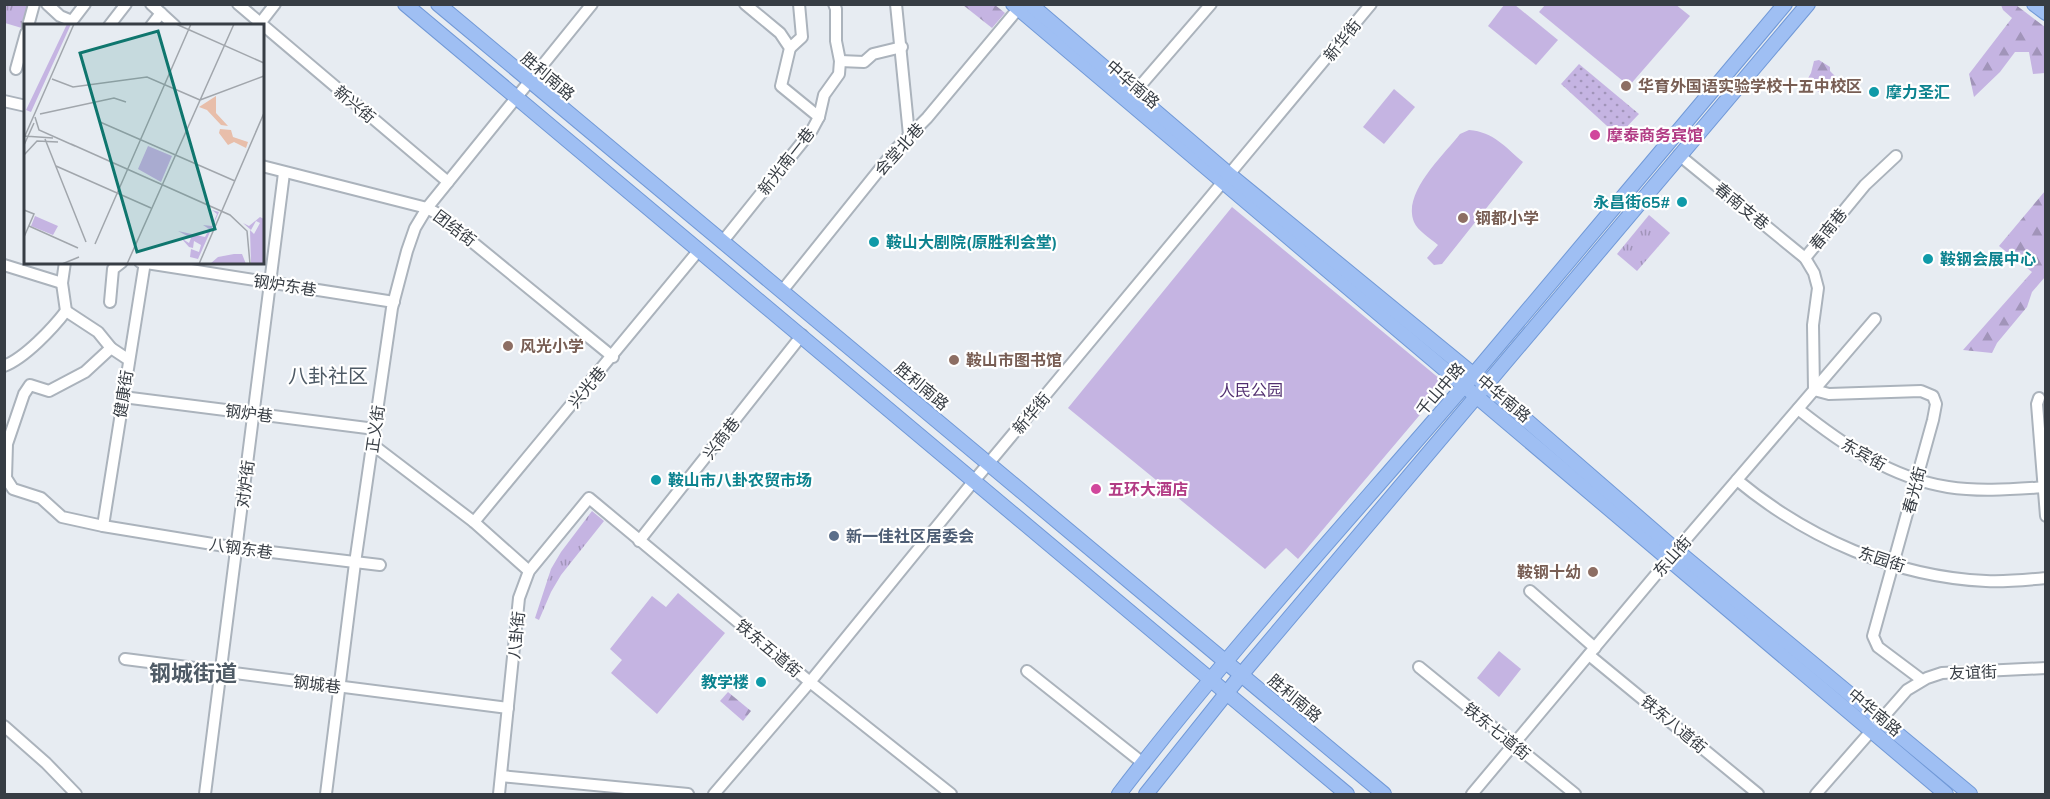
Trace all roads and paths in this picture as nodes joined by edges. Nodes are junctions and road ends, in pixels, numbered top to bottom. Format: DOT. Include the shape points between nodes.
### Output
graph roads {
  1 [pos="33,4"];
  2 [pos="47,4"];
  3 [pos="85,4"];
  4 [pos="126,4"];
  5 [pos="151,4"];
  6 [pos="238,4"];
  7 [pos="275,4"];
  8 [pos="405,4"];
  9 [pos="438,4"];
  10 [pos="745,4"];
  11 [pos="799,4"];
  12 [pos="834,4"];
  13 [pos="896,4"];
  14 [pos="1211,4"];
  15 [pos="1371,4"];
  16 [pos="1785,4"];
  17 [pos="1808,4"];
  18 [pos="2034,4"];
  19 [pos="591,5"];
  20 [pos="1020,6"];
  21 [pos="161,13"];
  22 [pos="2046,13"];
  23 [pos="28,24"];
  24 [pos="111,24"];
  25 [pos="153,24"];
  26 [pos="173,24"];
  27 [pos="259,24"];
  28 [pos="264,28"];
  29 [pos="24,40"];
  30 [pos="902,47"];
  31 [pos="790,48"];
  32 [pos="840,61"];
  33 [pos="15,69"];
  34 [pos="528,81"];
  35 [pos="1134,93"];
  36 [pos="515,98"];
  37 [pos="4,100"];
  38 [pos="24,105"];
  39 [pos="819,117"];
  40 [pos="909,135"];
  41 [pos="1679,155"];
  42 [pos="1896,156"];
  43 [pos="264,167"];
  44 [pos="284,173"];
  45 [pos="1227,179"];
  46 [pos="448,182"];
  47 [pos="427,208"];
  48 [pos="723,242"];
  49 [pos="699,250"];
  50 [pos="1805,258"];
  51 [pos="65,264"];
  52 [pos="119,264"];
  53 [pos="143,264"];
  54 [pos="150,264"];
  55 [pos="4,265"];
  56 [pos="270,282"];
  57 [pos="62,283"];
  58 [pos="782,291"];
  59 [pos="110,302"];
  60 [pos="394,302"];
  61 [pos="66,311"];
  62 [pos="1875,319"];
  63 [pos="802,335"];
  64 [pos="111,348"];
  65 [pos="613,357"];
  66 [pos="129,360"];
  67 [pos="4,366"];
  68 [pos="1469,380"];
  69 [pos="1814,390"];
  70 [pos="1481,391"];
  71 [pos="123,397"];
  72 [pos="2039,398"];
  73 [pos="1798,409"];
  74 [pos="254,413"];
  75 [pos="375,429"];
  76 [pos="373,445"];
  77 [pos="989,464"];
  78 [pos="1917,479"];
  79 [pos="1737,480"];
  80 [pos="973,482"];
  81 [pos="2044,487"];
  82 [pos="589,498"];
  83 [pos="2046,516"];
  84 [pos="474,522"];
  85 [pos="103,526"];
  86 [pos="639,541"];
  87 [pos="237,548"];
  88 [pos="1672,555"];
  89 [pos="355,563"];
  90 [pos="380,565"];
  91 [pos="1894,565"];
  92 [pos="529,571"];
  93 [pos="2046,578"];
  94 [pos="1530,591"];
  95 [pos="1592,651"];
  96 [pos="125,659"];
  97 [pos="1225,662"];
  98 [pos="1419,667"];
  99 [pos="2046,668"];
  100 [pos="1027,671"];
  101 [pos="220,672"];
  102 [pos="1241,675"];
  103 [pos="1211,679"];
  104 [pos="1922,680"];
  105 [pos="810,682"];
  106 [pos="339,687"];
  107 [pos="1227,693"];
  108 [pos="508,708"];
  109 [pos="1881,719"];
  110 [pos="4,726"];
  111 [pos="1871,731"];
  112 [pos="1514,745"];
  113 [pos="1144,764"];
  114 [pos="501,776"];
  115 [pos="1150,793"];
  116 [pos="76,795"];
  117 [pos="205,795"];
  118 [pos="326,795"];
  119 [pos="499,795"];
  120 [pos="688,795"];
  121 [pos="714,795"];
  122 [pos="951,795"];
  123 [pos="1119,795"];
  124 [pos="1347,795"];
  125 [pos="1384,795"];
  126 [pos="1472,795"];
  127 [pos="1575,795"];
  128 [pos="1758,795"];
  129 [pos="1816,795"];
  130 [pos="1946,795"];
  131 [pos="1970,795"];
  1 -- 23 [label="street"];
  2 -- 3 [label="street" via="72,21"];
  4 -- 24 [label="street"];
  5 -- 21 [label="street"];
  6 -- 27 [label="street, 新兴街"];
  7 -- 27 [label="street"];
  8 -- 36 [label="main road"];
  9 -- 34 [label="main road, 胜利南路"];
  10 -- 31 [label="street" via="780,33"];
  11 -- 31 [label="street" via="802,37"];
  12 -- 32 [label="street, 新光南一巷"];
  13 -- 30 [label="street"];
  14 -- 35 [label="street"];
  15 -- 45 [label="street, 新华街"];
  16 -- 68 [label="main road, 千山中路"];
  17 -- 41 [label="main road, 千山中路"];
  18 -- 22 [label="main road"];
  19 -- 34 [label="street, 正义街"];
  20 -- 35 [label="main road"];
  20 -- 40 [label="street, 会堂北巷"];
  20 -- 45 [label="main road, 中华南路"];
  21 -- 25 [label="street"];
  21 -- 26 [label="street"];
  28 -- 46 [label="street, 新兴街"];
  29 -- 33 [label="street"];
  30 -- 32 [label="street" via="873,54 864,62"];
  30 -- 40 [label="street"];
  31 -- 39 [label="street" via="781,86"];
  32 -- 39 [label="street, 新光南一巷" via="839,74 824,95"];
  34 -- 36 [label="street, 正义街"];
  34 -- 48 [label="main road, 胜利南路"];
  35 -- 45 [label="main road"];
  36 -- 46 [label="street, 正义街"];
  36 -- 49 [label="main road"];
  37 -- 38 [label="street"];
  39 -- 48 [label="street, 新光南一巷"];
  40 -- 58 [label="street, 会堂北巷"];
  41 -- 50 [label="street, 春南支巷"];
  41 -- 70 [label="main road, 千山中路"];
  42 -- 50 [label="street, 春南巷" via="1865,184"];
  43 -- 44 [label="street, 团结街"];
  44 -- 47 [label="street, 团结街"];
  44 -- 56 [label="street, 对炉街"];
  45 -- 68 [label="main road"];
  45 -- 77 [label="street, 新华街"];
  46 -- 47 [label="street, 正义街"];
  47 -- 60 [label="street, 正义街" via="415,228"];
  47 -- 65 [label="street, 团结街" via="449,221"];
  48 -- 58 [label="main road, 胜利南路"];
  49 -- 63 [label="main road"];
  49 -- 65 [label="street, 兴光巷"];
  50 -- 69 [label="street, 春南巷" via="1818,288 1813,325"];
  51 -- 57 [label="street"];
  52 -- 59 [label="street" via="113,269"];
  53 -- 66 [label="street, 健康街"];
  54 -- 56 [label="street, 钢炉东巷"];
  55 -- 57 [label="street"];
  56 -- 60 [label="street, 钢炉东巷"];
  56 -- 74 [label="street, 对炉街"];
  57 -- 61 [label="street"];
  58 -- 77 [label="main road, 胜利南路"];
  60 -- 75 [label="street, 正义街"];
  61 -- 64 [label="street" via="98,332"];
  61 -- 67 [label="street" via="52,329"];
  62 -- 69 [label="street, 东山街"];
  63 -- 80 [label="main road"];
  63 -- 86 [label="street, 兴商巷"];
  64 -- 66 [label="street"];
  64 -- 85 [label="street, 八钢东巷" via="85,372 49,391 30,385 7,444 6,478 13,489 41,498 62,517"];
  65 -- 84 [label="street, 兴光巷"];
  66 -- 71 [label="street, 健康街"];
  68 -- 70 [label="main road"];
  68 -- 97 [label="main road, 千山中路"];
  69 -- 73 [label="street, 东山街"];
  69 -- 78 [label="street, 春光街" via="1829,394 1921,391 1933,396 1936,404"];
  70 -- 88 [label="main road"];
  70 -- 102 [label="main road, 千山中路"];
  71 -- 74 [label="street, 钢炉巷"];
  71 -- 85 [label="street, 健康街"];
  72 -- 81 [label="street"];
  73 -- 78 [label="street, 东宾街" via="1828,434 1863,455"];
  73 -- 79 [label="street, 东山街"];
  74 -- 75 [label="street, 钢炉巷"];
  74 -- 87 [label="street, 对炉街"];
  75 -- 76 [label="street, 正义街"];
  76 -- 84 [label="street"];
  76 -- 89 [label="street, 正义街"];
  77 -- 80 [label="street, 新华街"];
  77 -- 97 [label="main road, 胜利南路"];
  78 -- 81 [label="street, 东宾街" via="1959,488"];
  78 -- 91 [label="street, 春光街"];
  79 -- 88 [label="street, 东山街"];
  79 -- 91 [label="street, 东园街" via="1780,513 1815,533"];
  80 -- 103 [label="main road"];
  80 -- 105 [label="street, 新华街"];
  81 -- 83 [label="street"];
  82 -- 86 [label="street, 铁东五道街"];
  82 -- 92 [label="street, 八卦街"];
  84 -- 92 [label="street"];
  85 -- 87 [label="street, 八钢东巷"];
  86 -- 105 [label="street, 铁东五道街"];
  87 -- 89 [label="street, 八钢东巷"];
  87 -- 101 [label="street, 对炉街"];
  88 -- 95 [label="street, 东山街"];
  88 -- 109 [label="main road"];
  88 -- 111 [label="main road, 中华南路"];
  89 -- 90 [label="street, 八钢东巷"];
  89 -- 106 [label="street, 正义街"];
  91 -- 93 [label="street, 东园街" via="1946,577 1987,581"];
  91 -- 104 [label="street, 春光街" via="1873,636 1878,647"];
  92 -- 108 [label="street, 八卦街" via="519,598"];
  94 -- 95 [label="street, 铁东八道街"];
  95 -- 112 [label="street, 东山街"];
  95 -- 128 [label="street, 铁东八道街"];
  96 -- 101 [label="street, 钢城巷"];
  97 -- 102 [label="main road, 胜利南路"];
  97 -- 103 [label="main road, 千山中路"];
  98 -- 112 [label="street, 铁东七道街"];
  99 -- 104 [label="street, 友谊街" via="1942,673"];
  100 -- 113 [label="street"];
  101 -- 106 [label="street, 钢城巷"];
  101 -- 117 [label="street, 对炉街"];
  102 -- 107 [label="main road, 千山中路"];
  102 -- 125 [label="main road, 胜利南路"];
  103 -- 107 [label="main road"];
  103 -- 113 [label="main road, 千山中路"];
  104 -- 109 [label="street, 友谊街" via="1907,690"];
  105 -- 121 [label="street, 新华街"];
  105 -- 122 [label="street, 铁东五道街"];
  106 -- 108 [label="street, 钢城巷"];
  106 -- 118 [label="street, 正义街"];
  107 -- 115 [label="main road, 千山中路"];
  107 -- 124 [label="main road"];
  108 -- 114 [label="street, 八卦街"];
  109 -- 111 [label="street, 友谊街"];
  109 -- 131 [label="main road"];
  110 -- 116 [label="street"];
  111 -- 129 [label="street, 友谊街"];
  111 -- 130 [label="main road, 中华南路"];
  112 -- 126 [label="street, 东山街"];
  112 -- 127 [label="street, 铁东七道街"];
  113 -- 123 [label="main road, 千山中路"];
  114 -- 119 [label="street, 八卦街"];
  114 -- 120 [label="street"];
}
